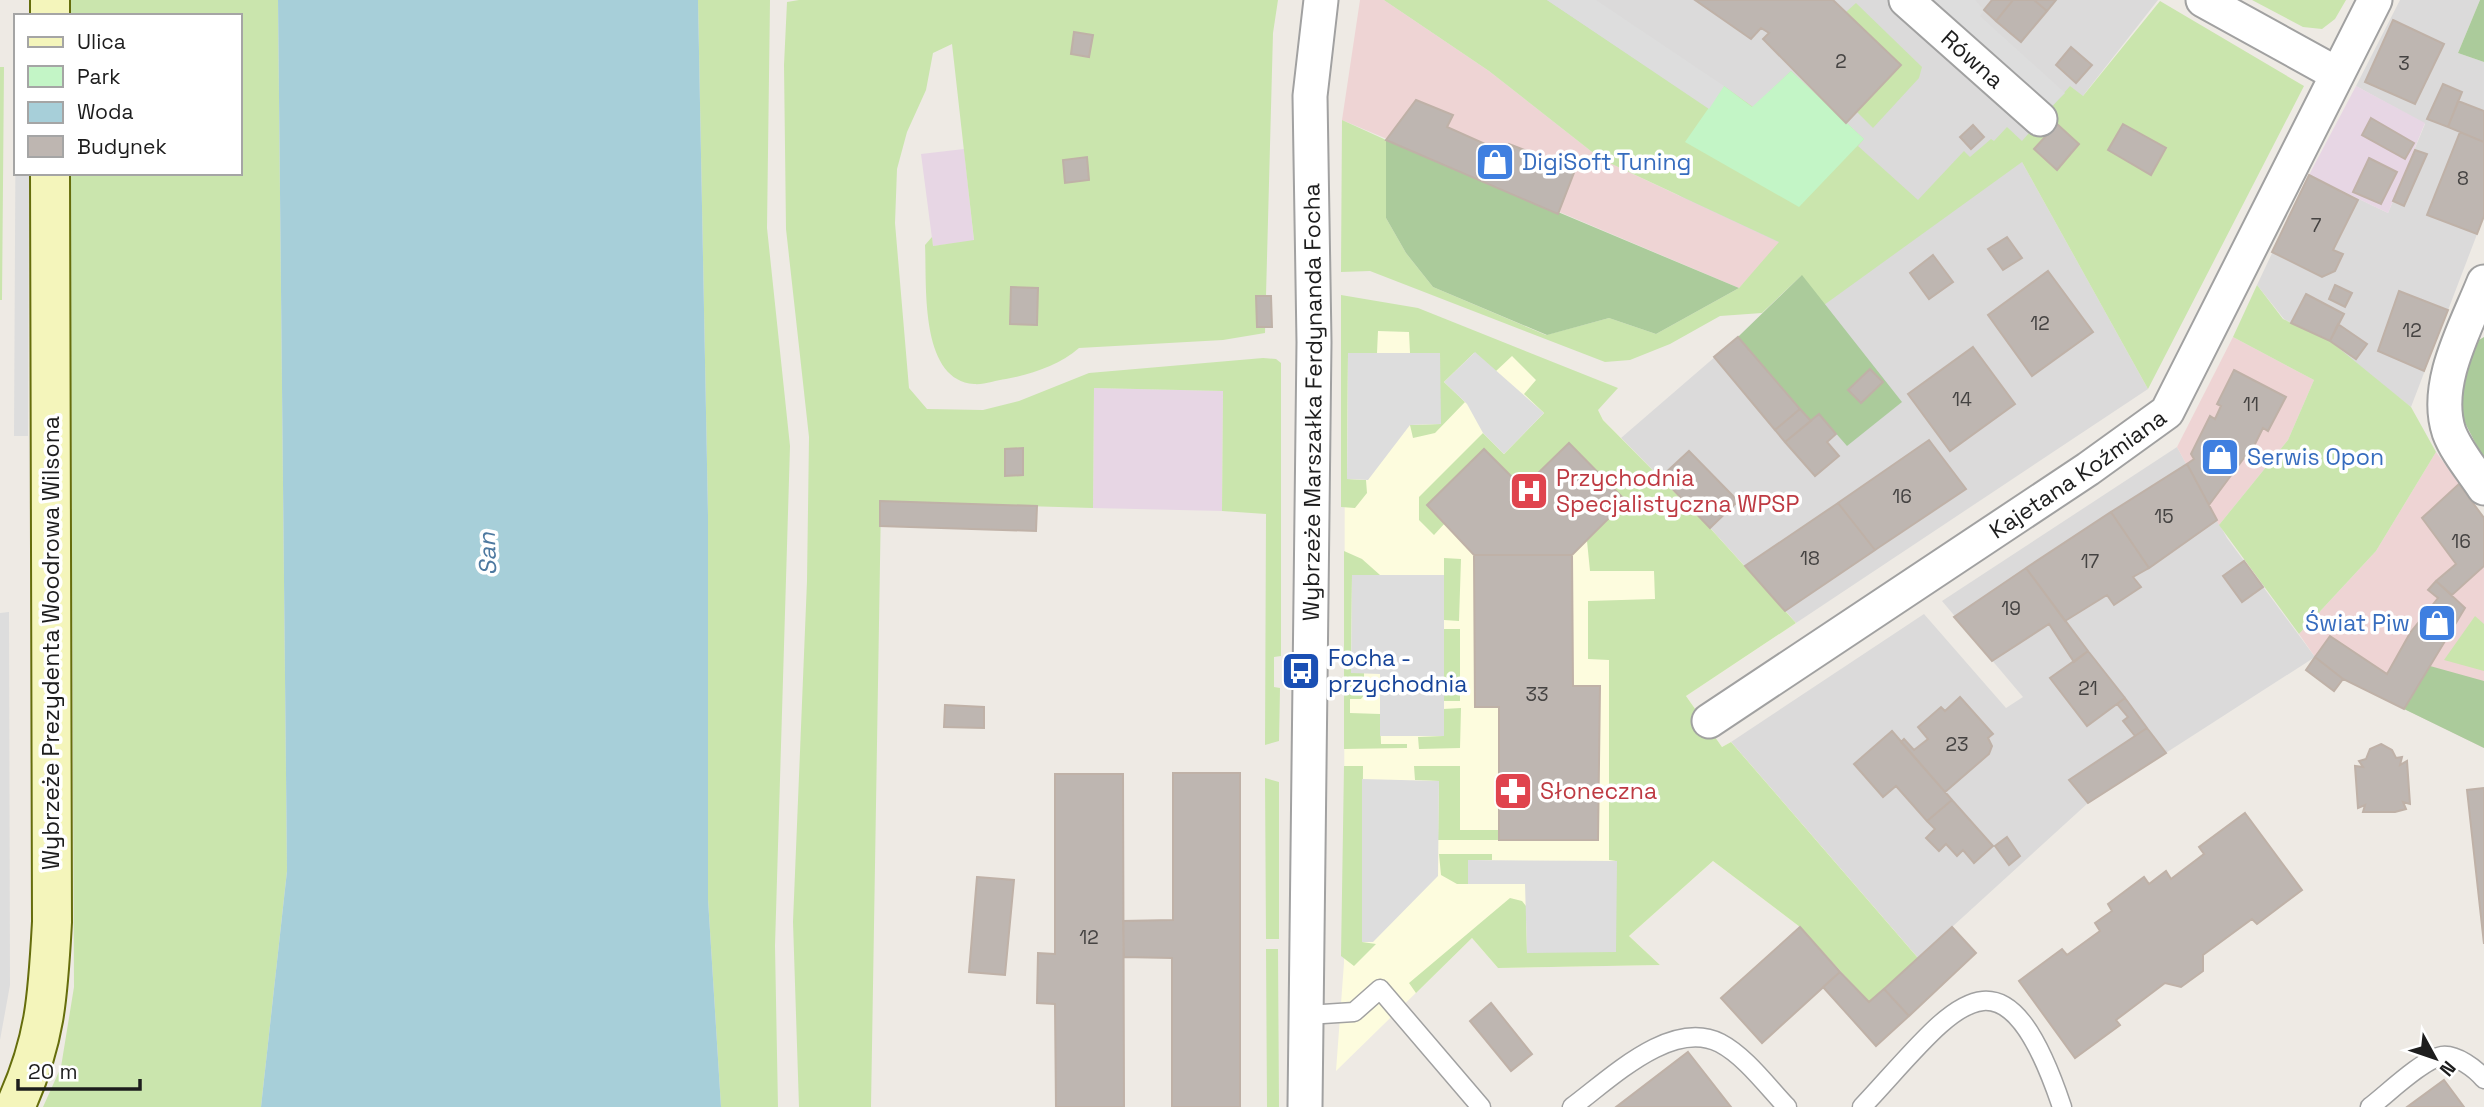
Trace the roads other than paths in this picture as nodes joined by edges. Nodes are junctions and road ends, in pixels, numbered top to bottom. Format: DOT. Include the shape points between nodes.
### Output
graph roads {
  1 [pos="1321,0"];
  2 [pos="1906,0"];
  3 [pos="2203,0"];
  4 [pos="2375,0"];
  5 [pos="2337,74"];
  6 [pos="2040,119"];
  7 [pos="50,175"];
  8 [pos="2484,282"];
  9 [pos="2484,488"];
  10 [pos="1709,721"];
  11 [pos="1307,1015"];
  12 [pos="2484,1079"];
  13 [pos="15,1107"];
  14 [pos="1306,1107"];
  15 [pos="1481,1107"];
  16 [pos="1572,1107"];
  17 [pos="1787,1107"];
  18 [pos="1862,1107"];
  19 [pos="2062,1107"];
  20 [pos="2370,1107"];
  1 -- 11 [label="street, Wybrzeże Marszałka Ferdynanda Focha" via="1310,96 1314,342"];
  2 -- 6 [label="street, Równa"];
  3 -- 5 [label="street"];
  4 -- 5 [label="street, Kajetana Koźmiana"];
  5 -- 10 [label="street, Kajetana Koźmiana" via="2167,412"];
  7 -- 13 [label="street, Wybrzeże Prezydenta Woodrowa Wilsona" via="52,922 44,1025"];
  8 -- 9 [label="street" via="2442,404 2450,435"];
  11 -- 14 [label="street, Wybrzeże Marszałka Ferdynanda Focha"];
  11 -- 15 [label="lane" via="1354,1012 1380,989"];
  12 -- 20 [label="lane" via="2444,1055"];
  16 -- 17 [label="lane" via="1651,1049 1671,1040 1700,1038 1719,1043 1742,1061"];
  18 -- 19 [label="lane" via="1958,1007 1982,999 2000,1001 2022,1021 2047,1062"];
}
